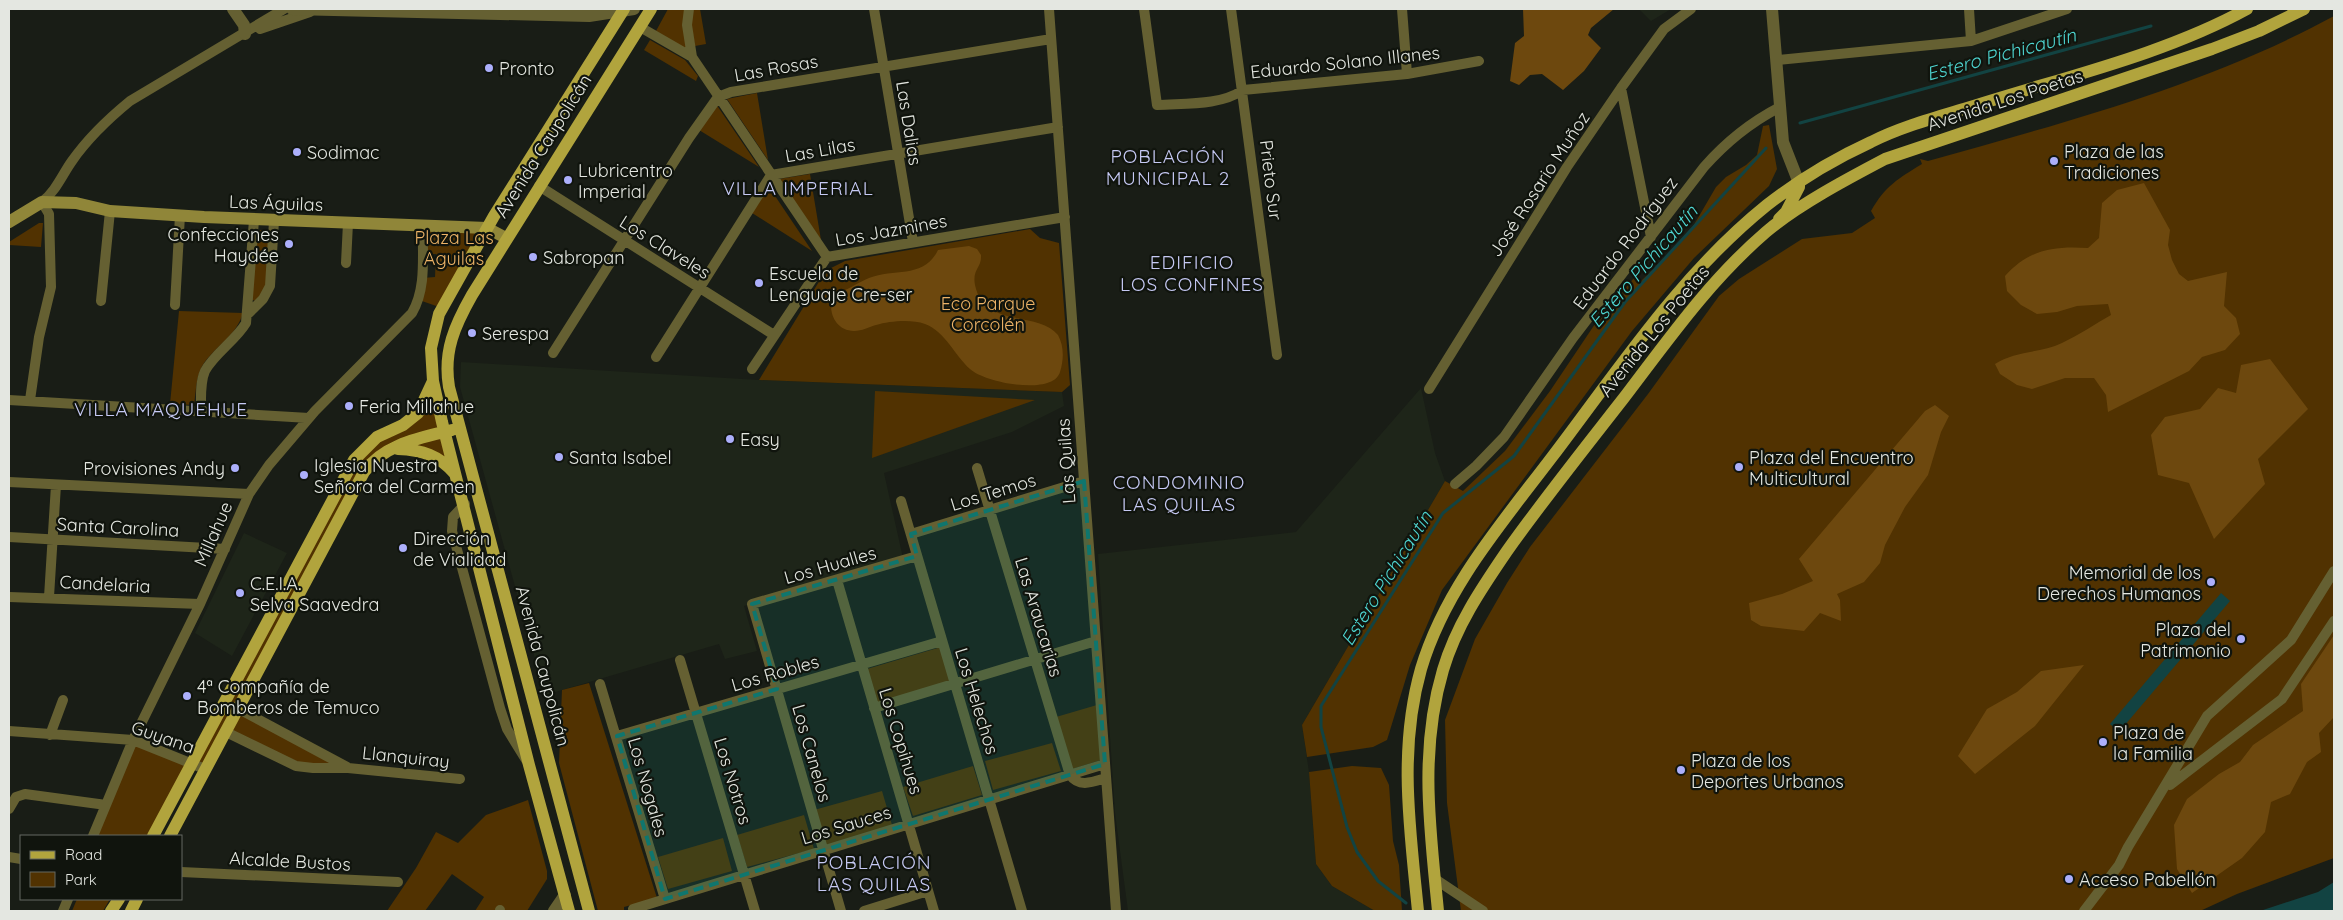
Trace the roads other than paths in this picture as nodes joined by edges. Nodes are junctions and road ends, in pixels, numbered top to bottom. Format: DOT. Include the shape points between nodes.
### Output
graph roads {
  1 [pos="234,9"];
  2 [pos="284,9"];
  3 [pos="292,9"];
  4 [pos="318,9"];
  5 [pos="627,9"];
  6 [pos="651,9"];
  7 [pos="689,9"];
  8 [pos="874,9"];
  9 [pos="1049,9"];
  10 [pos="1144,9"];
  11 [pos="1231,9"];
  12 [pos="1402,9"];
  13 [pos="1691,9"];
  14 [pos="1772,9"];
  15 [pos="1969,9"];
  16 [pos="2068,9"];
  17 [pos="2247,9"];
  18 [pos="2304,9"];
  19 [pos="377,10"];
  20 [pos="590,16"];
  21 [pos="640,27"];
  22 [pos="245,34"];
  23 [pos="608,36"];
  24 [pos="1051,39"];
  25 [pos="1971,41"];
  26 [pos="692,57"];
  27 [pos="1777,60"];
  28 [pos="1479,61"];
  29 [pos="883,66"];
  30 [pos="1408,74"];
  31 [pos="1621,88"];
  32 [pos="1243,90"];
  33 [pos="718,97"];
  34 [pos="1780,106"];
  35 [pos="1058,127"];
  36 [pos="898,153"];
  37 [pos="771,175"];
  38 [pos="1798,183"];
  39 [pos="539,186"];
  40 [pos="51,203"];
  41 [pos="110,211"];
  42 [pos="180,215"];
  43 [pos="1065,217"];
  44 [pos="254,220"];
  45 [pos="274,221"];
  46 [pos="9,222"];
  47 [pos="348,223"];
  48 [pos="423,226"];
  49 [pos="487,228"];
  50 [pos="1769,230"];
  51 [pos="1652,237"];
  52 [pos="506,238"];
  53 [pos="623,240"];
  54 [pos="913,242"];
  55 [pos="827,257"];
  56 [pos="346,264"];
  57 [pos="698,288"];
  58 [pos="102,302"];
  59 [pos="175,304"];
  60 [pos="248,314"];
  61 [pos="774,335"];
  62 [pos="553,353"];
  63 [pos="1276,355"];
  64 [pos="656,357"];
  65 [pos="752,369"];
  66 [pos="433,381"];
  67 [pos="1430,389"];
  68 [pos="9,400"];
  69 [pos="30,400"];
  70 [pos="201,410"];
  71 [pos="309,418"];
  72 [pos="461,427"];
  73 [pos="445,431"];
  74 [pos="391,448"];
  75 [pos="977,468"];
  76 [pos="458,478"];
  77 [pos="1084,481"];
  78 [pos="9,482"];
  79 [pos="1455,484"];
  80 [pos="56,485"];
  81 [pos="249,494"];
  82 [pos="901,501"];
  83 [pos="465,504"];
  84 [pos="990,510"];
  85 [pos="911,534"];
  86 [pos="9,537"];
  87 [pos="52,539"];
  88 [pos="225,549"];
  89 [pos="917,556"];
  90 [pos="2334,571"];
  91 [pos="837,580"];
  92 [pos="9,597"];
  93 [pos="49,597"];
  94 [pos="200,604"];
  95 [pos="752,604"];
  96 [pos="2334,620"];
  97 [pos="942,641"];
  98 [pos="1096,641"];
  99 [pos="1035,659"];
  100 [pos="680,660"];
  101 [pos="861,665"];
  102 [pos="954,683"];
  103 [pos="600,684"];
  104 [pos="510,685"];
  105 [pos="777,689"];
  106 [pos="64,700"];
  107 [pos="535,705"];
  108 [pos="239,708"];
  109 [pos="874,708"];
  110 [pos="696,713"];
  111 [pos="9,731"];
  112 [pos="226,732"];
  113 [pos="50,735"];
  114 [pos="617,736"];
  115 [pos="133,740"];
  116 [pos="191,763"];
  117 [pos="1105,764"];
  118 [pos="530,765"];
  119 [pos="348,768"];
  120 [pos="204,769"];
  121 [pos="1070,775"];
  122 [pos="1106,778"];
  123 [pos="460,779"];
  124 [pos="2165,789"];
  125 [pos="989,799"];
  126 [pos="106,805"];
  127 [pos="9,809"];
  128 [pos="909,824"];
  129 [pos="93,835"];
  130 [pos="154,835"];
  131 [pos="171,835"];
  132 [pos="572,848"];
  133 [pos="823,850"];
  134 [pos="182,872"];
  135 [pos="744,874"];
  136 [pos="1435,879"];
  137 [pos="398,882"];
  138 [pos="928,892"];
  139 [pos="565,895"];
  140 [pos="665,899"];
  141 [pos="136,900"];
  142 [pos="633,910"];
  143 [pos="130,911"];
  144 [pos="554,911"];
  145 [pos="569,911"];
  146 [pos="588,911"];
  147 [pos="755,911"];
  148 [pos="841,911"];
  149 [pos="864,911"];
  150 [pos="934,911"];
  151 [pos="1022,911"];
  152 [pos="1114,911"];
  153 [pos="1418,911"];
  154 [pos="1438,911"];
  155 [pos="1483,911"];
  156 [pos="2084,911"];
  1 -- 22 [label="street" via="244,25"];
  2 -- 22 [label="street"];
  3 -- 4 [label="street"];
  4 -- 19 [label="street"];
  4 -- 22 [label="street"];
  5 -- 20 [label="street"];
  5 -- 23 [label="main road, Avenida Caupolicán"];
  6 -- 21 [label="main road, Avenida Caupolicán"];
  7 -- 26 [label="street" via="687,25"];
  8 -- 29 [label="street, Las Dalias"];
  9 -- 24 [label="street, Las Quilas"];
  10 -- 32 [label="street, Eduardo Solano Illanes" via="1157,105 1225,99"];
  11 -- 32 [label="street, Prieto Sur"];
  12 -- 30 [label="street"];
  13 -- 31 [label="street, José Rosario Muñoz" via="1664,29"];
  14 -- 27 [label="street"];
  15 -- 25 [label="street"];
  16 -- 25 [label="street"];
  17 -- 38 [label="main road, Avenida Los Poetas" via="2170,44 1876,139"];
  18 -- 50 [label="main road, Avenida Los Poetas" via="2212,49 1885,159 1839,184"];
  19 -- 20 [label="street"];
  20 -- 23 [label="street" via="602,24"];
  21 -- 26 [label="street"];
  21 -- 39 [label="main road, Avenida Caupolicán"];
  22 -- 40 [label="street" via="116,112 80,149"];
  23 -- 49 [label="main road, Avenida Caupolicán"];
  24 -- 29 [label="street, Las Rosas"];
  24 -- 35 [label="street, Las Quilas"];
  25 -- 27 [label="street"];
  26 -- 33 [label="street"];
  27 -- 34 [label="street"];
  28 -- 30 [label="street, Eduardo Solano Illanes"];
  29 -- 33 [label="street, Las Rosas" via="731,92"];
  29 -- 36 [label="street, Las Dalias"];
  30 -- 32 [label="street, Eduardo Solano Illanes"];
  31 -- 51 [label="street"];
  31 -- 67 [label="street, José Rosario Muñoz" via="1567,167"];
  32 -- 63 [label="street, Prieto Sur"];
  33 -- 37 [label="street"];
  33 -- 53 [label="street, Las Rosas"];
  34 -- 38 [label="street" via="1783,142"];
  34 -- 51 [label="street, Eduardo Rodríguez" via="1759,118 1704,166"];
  35 -- 36 [label="street, Las Lilas"];
  35 -- 43 [label="street, Las Quilas"];
  36 -- 37 [label="street, Las Lilas"];
  36 -- 54 [label="street, Las Dalias"];
  37 -- 55 [label="street"];
  37 -- 57 [label="street, Las Lilas"];
  38 -- 50 [label="main road" via="1786,212"];
  38 -- 153 [label="main road, Avenida Los Poetas" via="1728,239 1672,298 1471,564 1443,613 1420,674 1408,739 1406,792"];
  39 -- 52 [label="main road, Avenida Caupolicán"];
  39 -- 53 [label="street, Los Claveles"];
  40 -- 41 [label="main road, Las Águilas" via="76,203"];
  40 -- 46 [label="main road"];
  40 -- 69 [label="street" via="51,287 39,337"];
  41 -- 42 [label="main road, Las Águilas"];
  41 -- 58 [label="street"];
  42 -- 44 [label="main road, Las Águilas"];
  42 -- 59 [label="street"];
  43 -- 54 [label="street, Los Jazmines"];
  43 -- 77 [label="street, Las Quilas"];
  44 -- 45 [label="main road, Las Águilas"];
  44 -- 60 [label="street"];
  45 -- 47 [label="main road, Las Águilas"];
  45 -- 60 [label="street" via="270,286 263,299"];
  47 -- 48 [label="main road, Las Águilas"];
  47 -- 56 [label="street"];
  48 -- 49 [label="main road, Las Águilas"];
  48 -- 71 [label="street, Millahue" via="421,290 412,312"];
  49 -- 52 [label="main road, Las Águilas"];
  49 -- 66 [label="main road, Avenida Caupolicán" via="439,314 431,348"];
  50 -- 136 [label="main road, Avenida Los Poetas" via="1715,281 1684,317 1520,533 1468,611 1443,669 1428,747 1427,788"];
  51 -- 79 [label="street, Eduardo Rodríguez" via="1573,338 1504,437"];
  52 -- 72 [label="main road, Avenida Caupolicán" via="457,321 450,342 447,375"];
  53 -- 57 [label="street, Los Claveles"];
  53 -- 62 [label="street, Las Rosas"];
  54 -- 55 [label="street, Los Jazmines"];
  55 -- 61 [label="street, Los Jazmines"];
  57 -- 61 [label="street, Los Claveles"];
  57 -- 64 [label="street, Las Lilas"];
  60 -- 70 [label="street" via="238,335 206,370 202,381"];
  61 -- 65 [label="street, Los Jazmines"];
  66 -- 73 [label="main road, Avenida Caupolicán"];
  66 -- 116 [label="main road" via="418,413 403,425 377,437 354,460"];
  68 -- 69 [label="street"];
  69 -- 70 [label="street"];
  70 -- 71 [label="street"];
  71 -- 81 [label="street, Millahue" via="268,465"];
  72 -- 73 [label="main road"];
  72 -- 107 [label="main road, Avenida Caupolicán"];
  73 -- 74 [label="main road"];
  73 -- 76 [label="main road, Avenida Caupolicán"];
  74 -- 76 [label="main road" via="428,453 447,464"];
  74 -- 108 [label="main road" via="377,457 364,472"];
  75 -- 84 [label="street, Las Araucarias"];
  76 -- 83 [label="main road, Avenida Caupolicán"];
  77 -- 84 [label="street, Los Temos"];
  77 -- 98 [label="street, Las Quilas"];
  78 -- 80 [label="street"];
  80 -- 81 [label="street"];
  80 -- 87 [label="street"];
  81 -- 88 [label="street, Millahue"];
  82 -- 85 [label="street, Los Helechos"];
  83 -- 104 [label="main road, Avenida Caupolicán"];
  83 -- 118 [label="street, Avenida Caupolicán" via="453,517 452,531 507,729"];
  84 -- 85 [label="street, Los Temos"];
  84 -- 99 [label="street, Las Araucarias"];
  85 -- 89 [label="street, Los Helechos"];
  86 -- 87 [label="street, Santa Carolina"];
  87 -- 88 [label="street, Santa Carolina"];
  87 -- 93 [label="street"];
  88 -- 94 [label="street, Millahue"];
  89 -- 91 [label="street, Los Hualles"];
  89 -- 97 [label="street, Los Helechos"];
  90 -- 124 [label="street" via="2290,640 2207,716"];
  91 -- 95 [label="street, Los Hualles"];
  91 -- 101 [label="street, Los Copihues"];
  92 -- 93 [label="street, Candelaria"];
  93 -- 94 [label="street, Candelaria"];
  94 -- 115 [label="street, Millahue"];
  95 -- 105 [label="street, Los Canelos"];
  96 -- 124 [label="street" via="2282,699"];
  97 -- 101 [label="street, Los Robles"];
  97 -- 102 [label="street, Los Helechos"];
  98 -- 99 [label="street"];
  98 -- 117 [label="street, Las Quilas"];
  99 -- 102 [label="street"];
  99 -- 121 [label="street, Las Araucarias"];
  100 -- 110 [label="street, Los Notros"];
  101 -- 105 [label="street, Los Robles"];
  101 -- 109 [label="street, Los Copihues"];
  102 -- 109 [label="street"];
  102 -- 125 [label="street, Los Helechos"];
  103 -- 114 [label="street, Los Nogales"];
  104 -- 107 [label="main road" via="518,696"];
  104 -- 118 [label="main road, Avenida Caupolicán"];
  105 -- 110 [label="street, Los Robles"];
  105 -- 133 [label="street, Los Canelos"];
  106 -- 113 [label="street"];
  107 -- 132 [label="main road, Avenida Caupolicán"];
  108 -- 112 [label="main road"];
  108 -- 119 [label="street, Llanquiray"];
  109 -- 128 [label="street, Los Copihues"];
  110 -- 114 [label="street, Los Robles"];
  110 -- 135 [label="street, Los Notros"];
  111 -- 113 [label="street, Guyana"];
  112 -- 119 [label="street, Llanquiray" via="296,766"];
  112 -- 120 [label="main road"];
  113 -- 115 [label="street, Guyana"];
  114 -- 140 [label="street, Los Nogales"];
  115 -- 116 [label="street, Guyana"];
  115 -- 126 [label="street, Millahue"];
  116 -- 120 [label="street, Guyana"];
  116 -- 130 [label="main road"];
  117 -- 121 [label="street, Los Sauces"];
  117 -- 122 [label="street, Las Quilas"];
  118 -- 139 [label="main road, Avenida Caupolicán"];
  119 -- 123 [label="street, Llanquiray"];
  120 -- 131 [label="main road"];
  121 -- 122 [label="street" via="1084,784"];
  121 -- 125 [label="street, Los Sauces"];
  122 -- 152 [label="street, Las Quilas"];
  124 -- 156 [label="street" via="2119,865"];
  125 -- 128 [label="street, Los Sauces"];
  125 -- 151 [label="street, Los Helechos"];
  126 -- 127 [label="street" via="26,794 16,797"];
  126 -- 129 [label="street, Millahue"];
  128 -- 133 [label="street, Los Sauces"];
  128 -- 138 [label="street, Los Copihues"];
  132 -- 139 [label="main road" via="572,875"];
  132 -- 146 [label="main road, Avenida Caupolicán"];
  133 -- 135 [label="street, Los Sauces"];
  133 -- 148 [label="street, Los Canelos"];
  134 -- 137 [label="street, Alcalde Bustos"];
  135 -- 140 [label="street, Los Sauces"];
  135 -- 147 [label="street, Los Notros"];
  136 -- 154 [label="main road, Avenida Los Poetas"];
  136 -- 155 [label="street"];
  138 -- 149 [label="street"];
  138 -- 150 [label="street, Los Copihues"];
  139 -- 144 [label="street"];
  139 -- 145 [label="main road, Avenida Caupolicán"];
  139 -- 146 [label="main road"];
  140 -- 142 [label="street, Los Sauces"];
  141 -- 143 [label="main road"];
}
